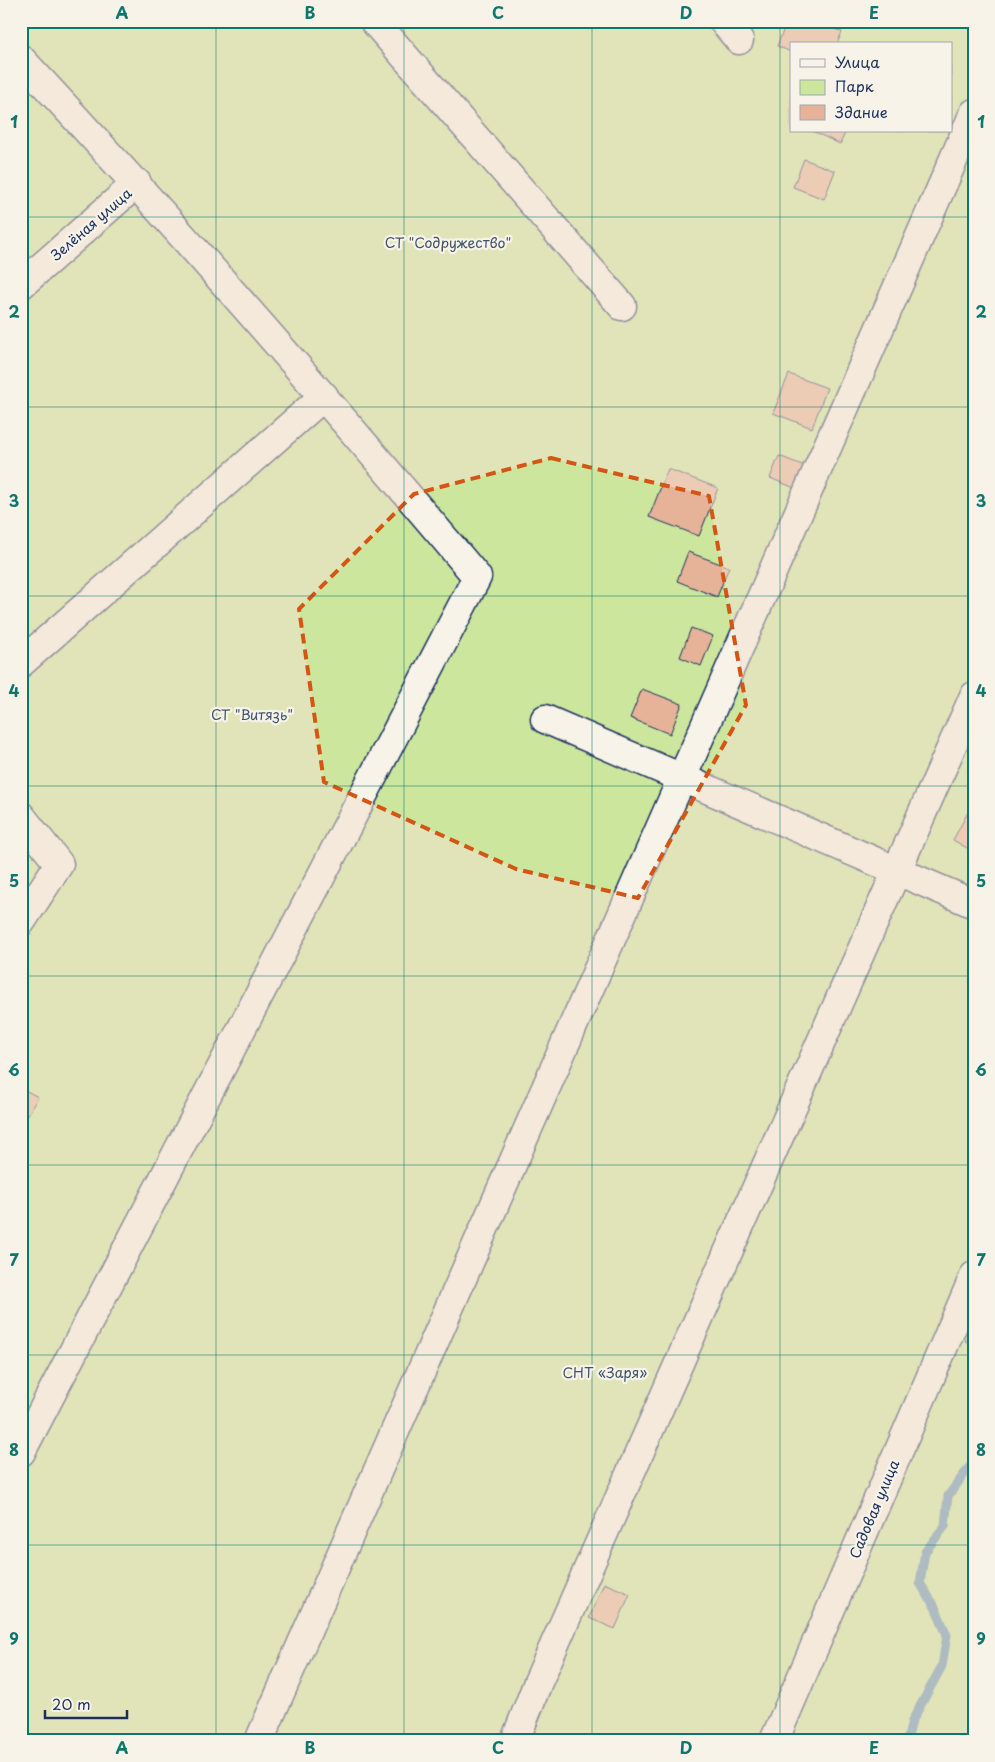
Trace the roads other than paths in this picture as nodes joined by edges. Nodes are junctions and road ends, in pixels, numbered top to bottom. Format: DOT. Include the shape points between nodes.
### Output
graph roads {
  1 [pos="374,21"];
  2 [pos="21,59"];
  3 [pos="974,113"];
  4 [pos="137,183"];
  5 [pos="21,285"];
  6 [pos="622,306"];
  7 [pos="324,396"];
  8 [pos="21,662"];
  9 [pos="974,696"];
  10 [pos="545,719"];
  11 [pos="682,778"];
  12 [pos="21,816"];
  13 [pos="898,870"];
  14 [pos="974,904"];
  15 [pos="21,922"];
  16 [pos="974,1276"];
  17 [pos="21,1452"];
  18 [pos="259,1741"];
  19 [pos="515,1741"];
  20 [pos="774,1741"];
  1 -- 6 [label="street"];
  2 -- 4 [label="street"];
  3 -- 11 [label="street"];
  4 -- 5 [label="street, Зелёная улица"];
  4 -- 7 [label="street"];
  7 -- 8 [label="street"];
  7 -- 17 [label="street" via="477,577"];
  9 -- 13 [label="street"];
  10 -- 11 [label="street"];
  11 -- 13 [label="street"];
  11 -- 18 [label="street"];
  12 -- 15 [label="street" via="59,864"];
  13 -- 14 [label="street"];
  13 -- 19 [label="street" via="538,1682"];
  16 -- 20 [label="street, Садовая улица"];
}
